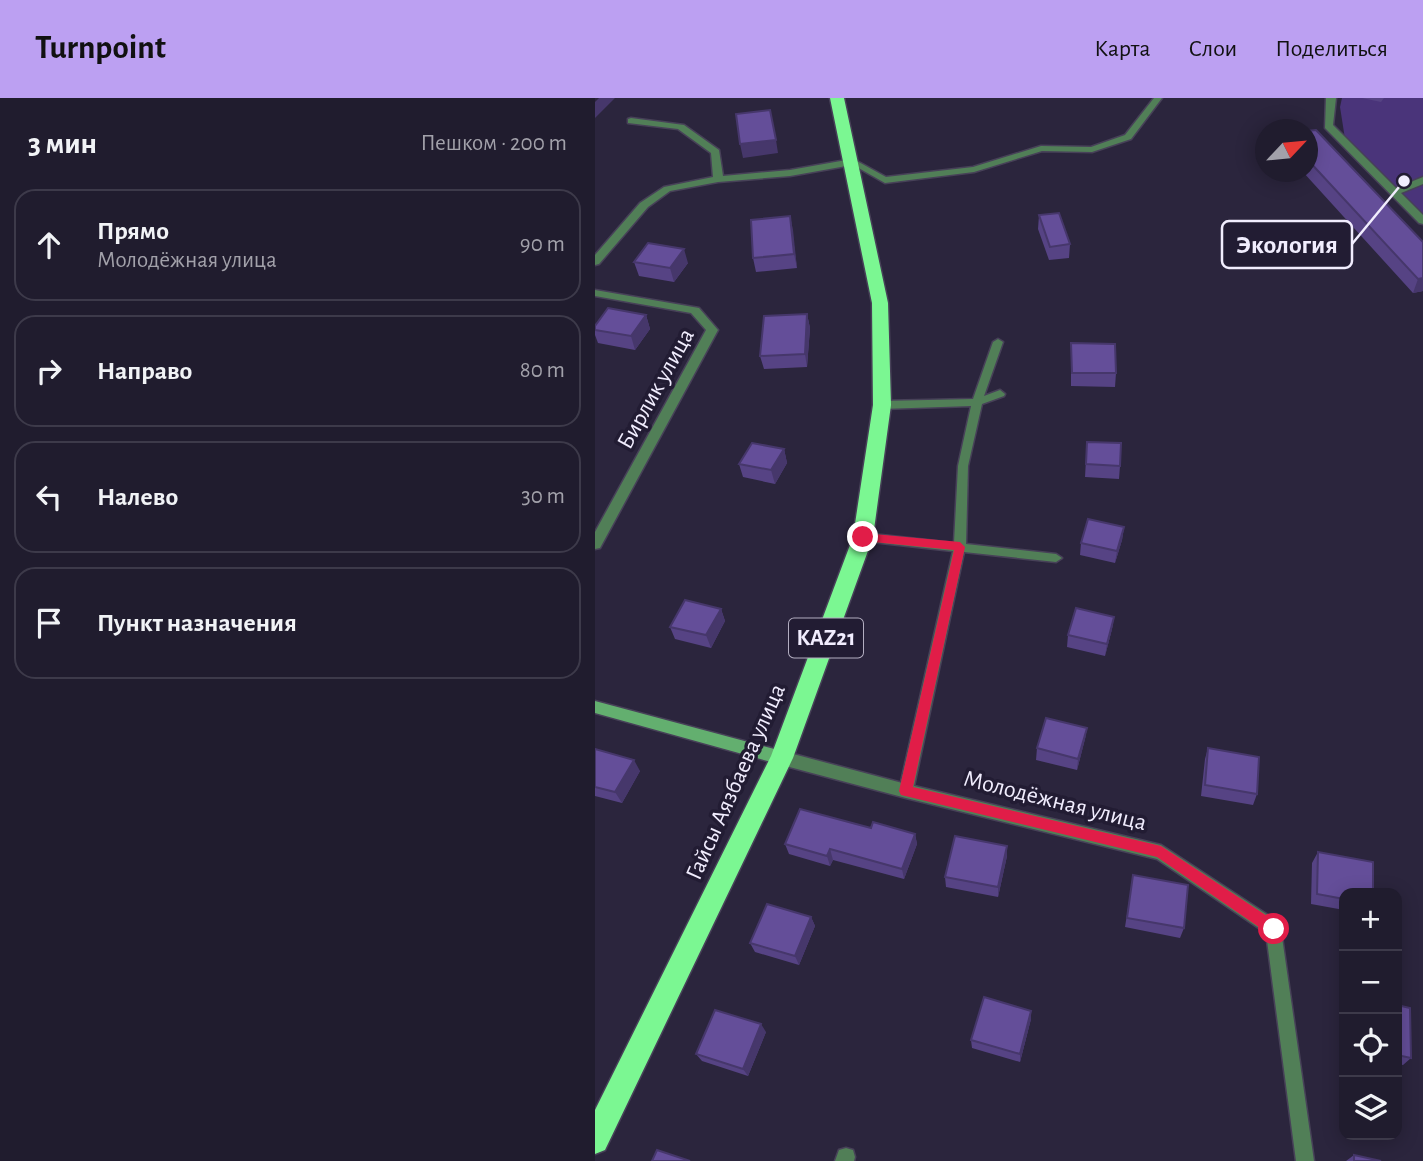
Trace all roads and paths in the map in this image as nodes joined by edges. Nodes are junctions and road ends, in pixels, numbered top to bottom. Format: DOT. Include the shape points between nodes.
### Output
graph roads {
  1 [pos="1158,98"];
  2 [pos="1331,98"];
  3 [pos="841,99"];
  4 [pos="631,121"];
  5 [pos="852,162"];
  6 [pos="718,178"];
  7 [pos="1423,180"];
  8 [pos="1395,192"];
  9 [pos="1423,221"];
  10 [pos="595,262"];
  11 [pos="595,293"];
  12 [pos="998,342"];
  13 [pos="1000,394"];
  14 [pos="977,402"];
  15 [pos="882,405"];
  16 [pos="863,537"];
  17 [pos="595,544"];
  18 [pos="960,547"];
  19 [pos="1056,558"];
  20 [pos="595,707"];
  21 [pos="782,758"];
  22 [pos="906,791"];
  23 [pos="595,1140"];
  24 [pos="1305,1161"];
  1 -- 5 [label="lane" via="1128,137 1091,150 1041,148 974,169 885,180"];
  2 -- 8 [label="street" via="1328,126"];
  3 -- 5 [label="highway, Гайсы Аязбаева улица / KAZ21"];
  4 -- 6 [label="street" via="681,127 716,152"];
  5 -- 6 [label="street" via="790,173"];
  5 -- 15 [label="highway, Гайсы Аязбаева улица / KAZ21" via="880,303"];
  6 -- 10 [label="street" via="667,188 644,205"];
  7 -- 8 [label="street"];
  8 -- 9 [label="street"];
  11 -- 17 [label="street, Бирлик улица" via="695,310 712,330"];
  12 -- 14 [label="lane"];
  13 -- 14 [label="lane"];
  14 -- 15 [label="lane"];
  14 -- 18 [label="lane" via="963,466"];
  15 -- 16 [label="highway, Гайсы Аязбаева улица / KAZ21"];
  16 -- 18 [label="lane"];
  16 -- 21 [label="highway, Гайсы Аязбаева улица / KAZ21"];
  18 -- 19 [label="lane"];
  18 -- 22 [label="lane"];
  20 -- 21 [label="street"];
  21 -- 22 [label="street, Молодёжная улица"];
  21 -- 23 [label="highway, Гайсы Аязбаева улица / KAZ21"];
  22 -- 24 [label="street, Молодёжная улица" via="1161,852 1274,929"];
}
